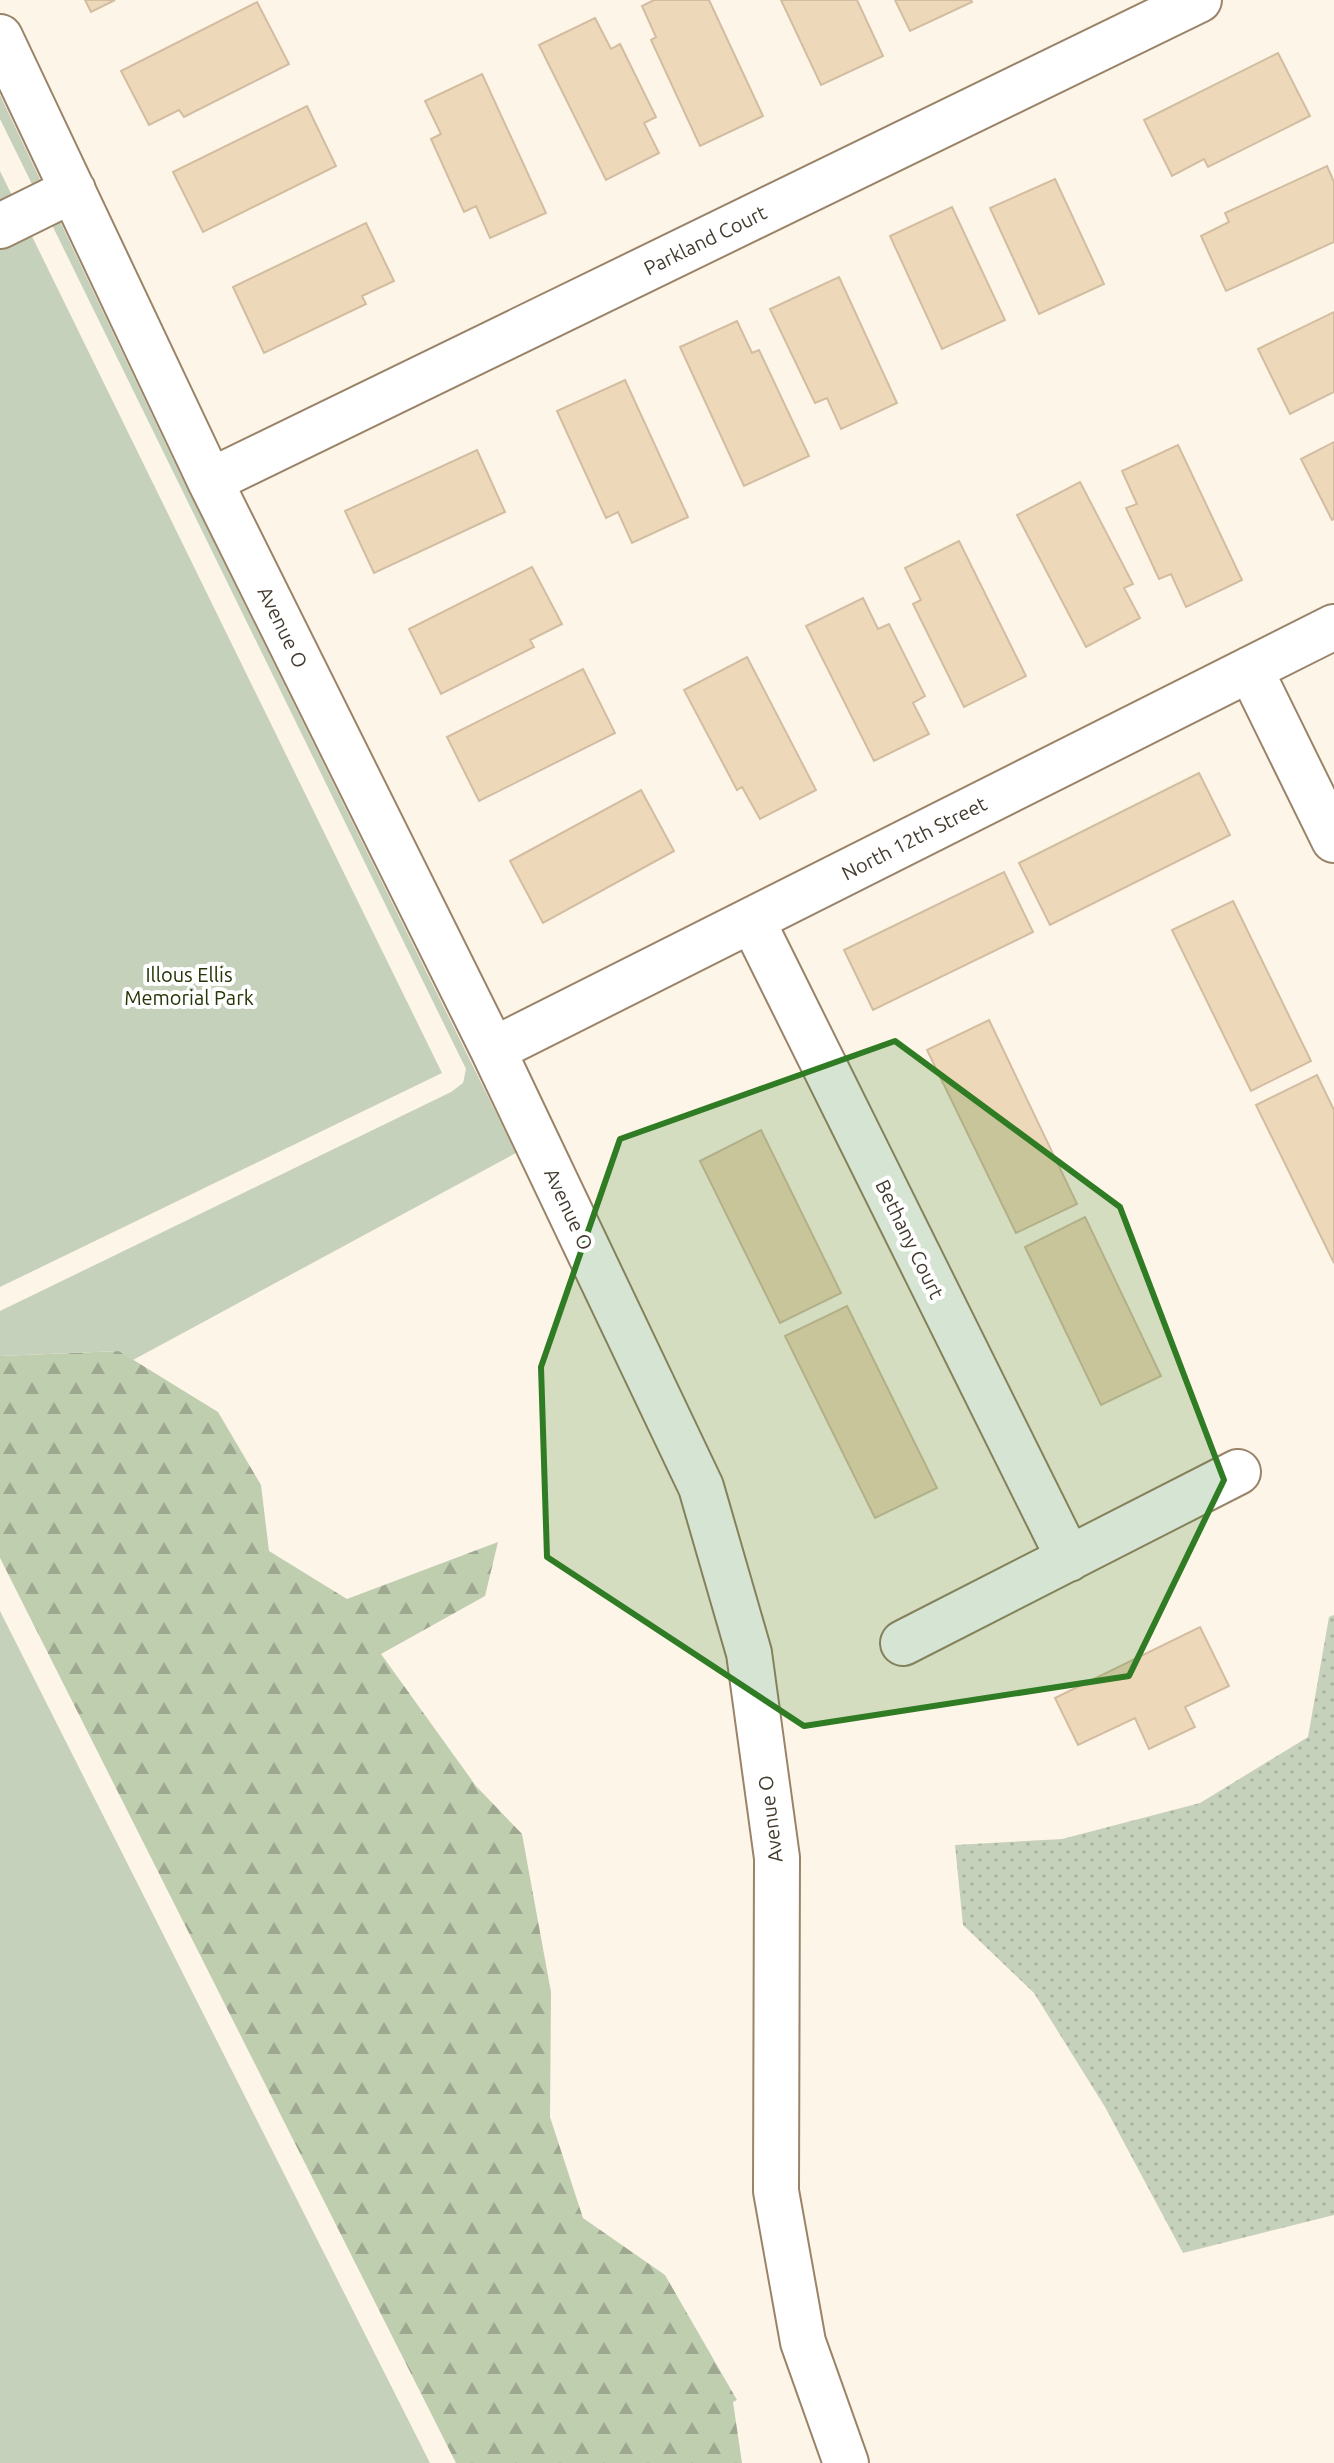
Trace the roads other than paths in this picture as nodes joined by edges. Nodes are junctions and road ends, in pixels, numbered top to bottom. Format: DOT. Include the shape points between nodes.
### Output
graph roads {
  1 [pos="1199,0"];
  2 [pos="0,37"];
  3 [pos="73,190"];
  4 [pos="0,226"];
  5 [pos="210,481"];
  6 [pos="1334,627"];
  7 [pos="1250,669"];
  8 [pos="1334,840"];
  9 [pos="752,920"];
  10 [pos="493,1050"];
  11 [pos="1238,1472"];
  12 [pos="1069,1559"];
  13 [pos="903,1643"];
  14 [pos="846,2463"];
  1 -- 5 [label="street, Parkland Court"];
  2 -- 3 [label="street, Avenue O"];
  3 -- 4 [label="street"];
  3 -- 5 [label="street, Avenue O"];
  5 -- 10 [label="street, Avenue O"];
  6 -- 7 [label="street, North 12th Street"];
  7 -- 8 [label="street"];
  7 -- 9 [label="street, North 12th Street"];
  9 -- 10 [label="street, North 12th Street"];
  9 -- 12 [label="street, Bethany Court"];
  10 -- 14 [label="street, Avenue O" via="701,1487 749,1653 777,1858 776,2191 803,2342"];
  11 -- 12 [label="street"];
  12 -- 13 [label="street"];
}
